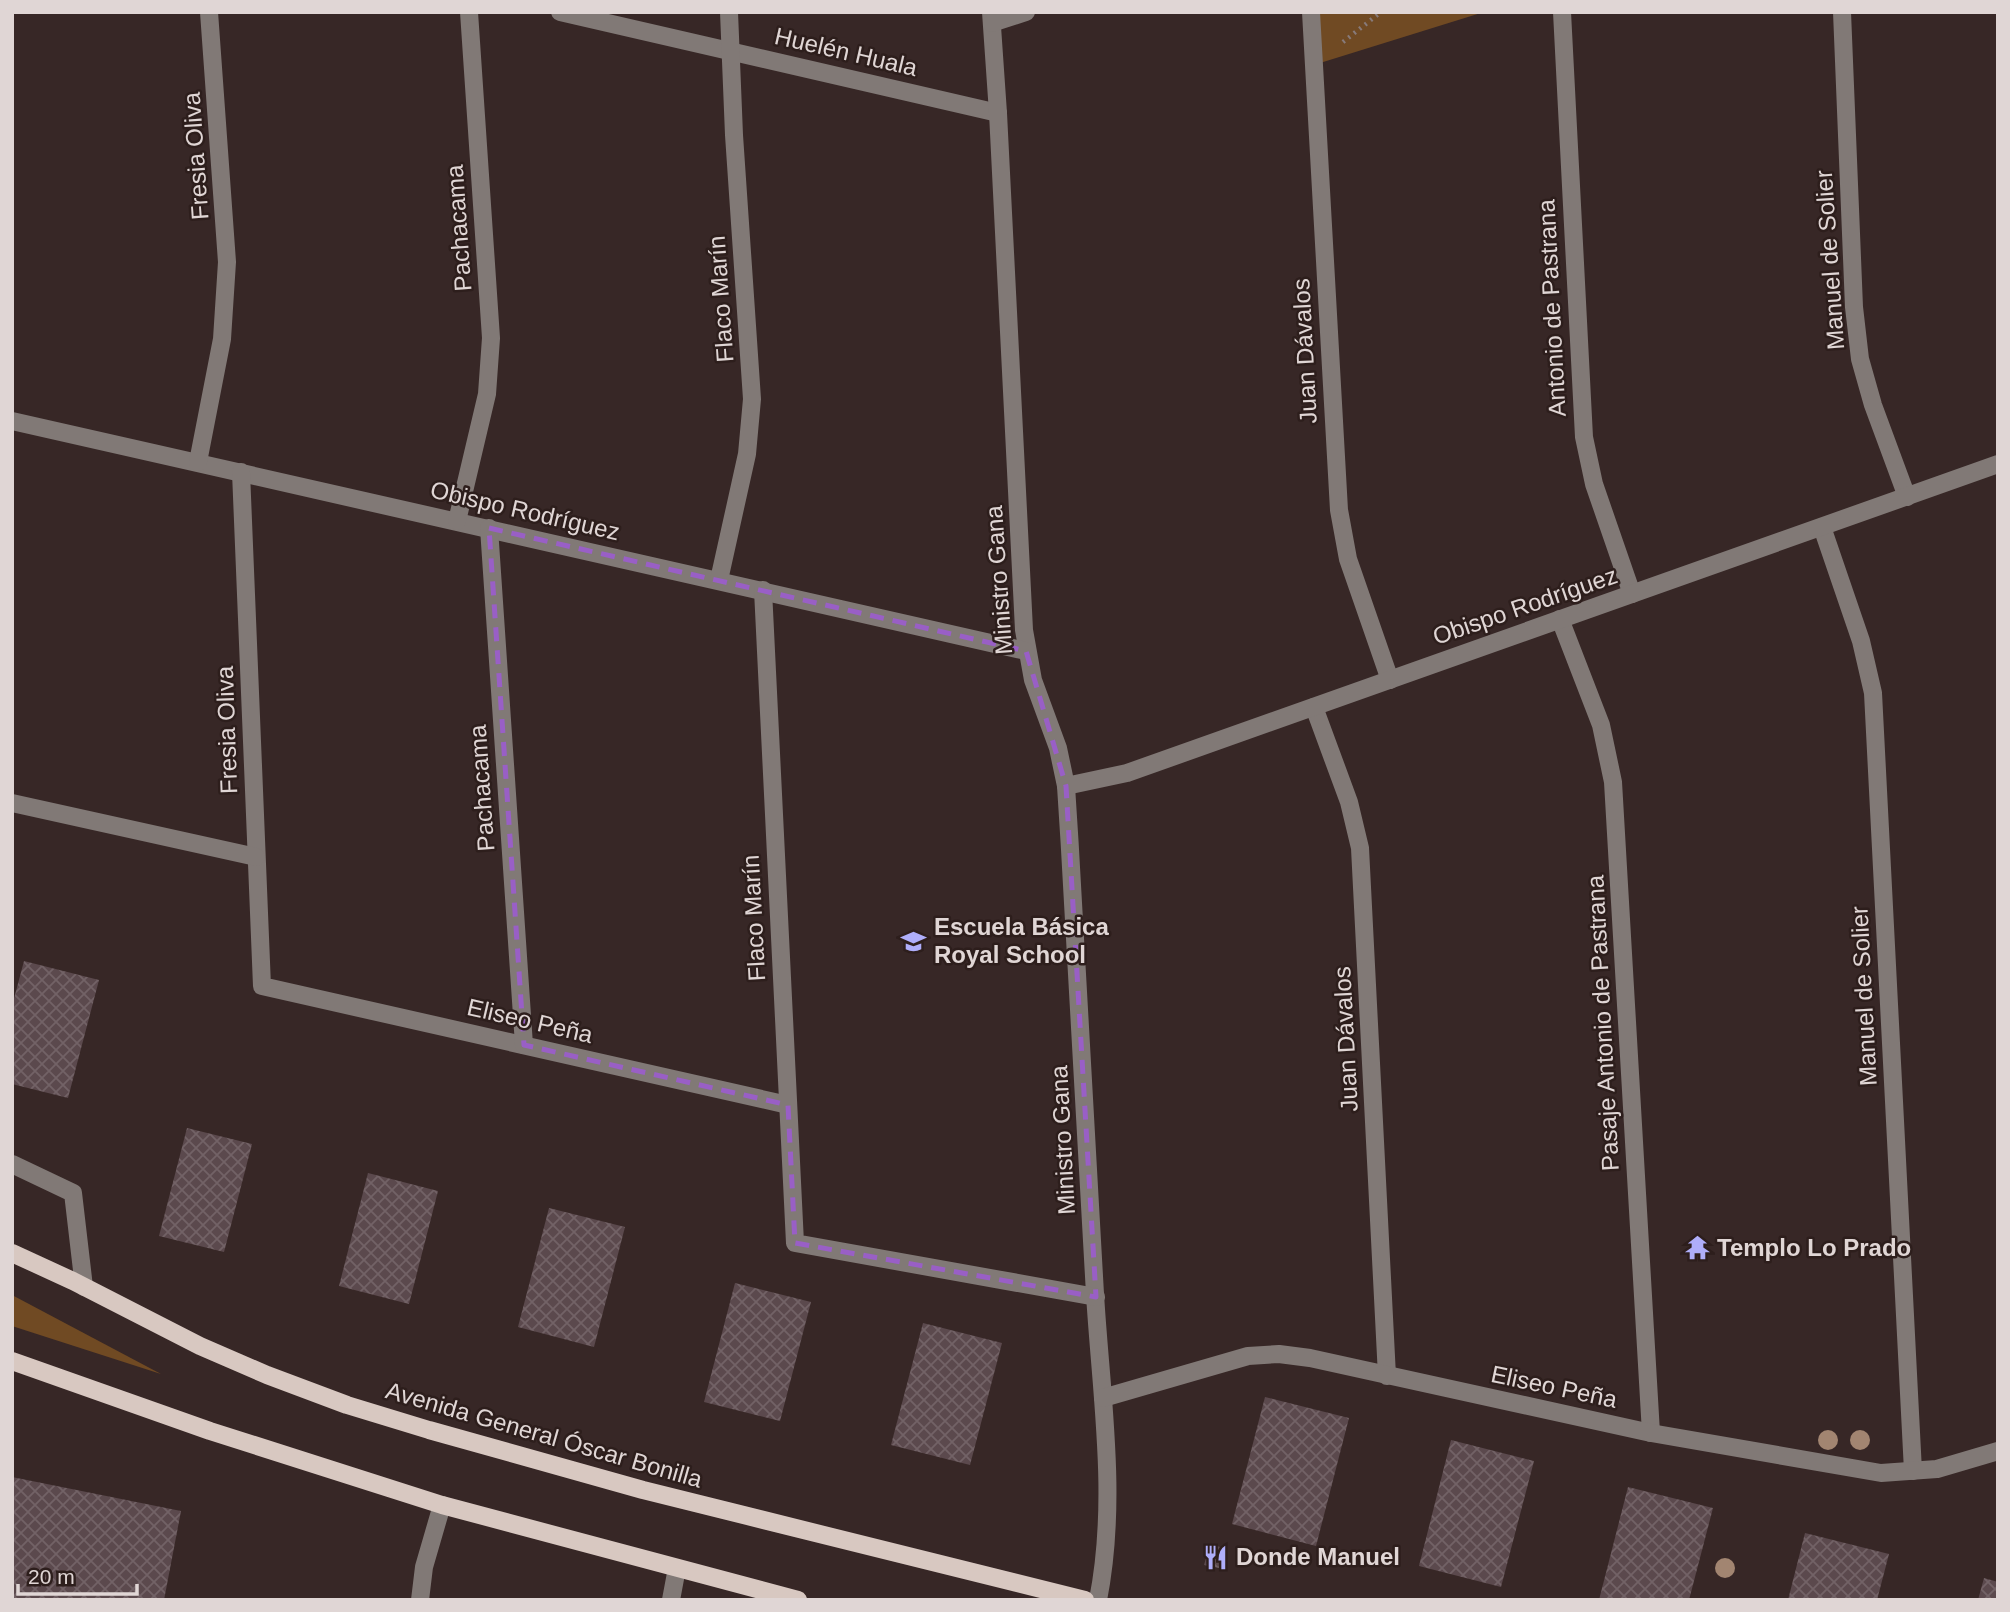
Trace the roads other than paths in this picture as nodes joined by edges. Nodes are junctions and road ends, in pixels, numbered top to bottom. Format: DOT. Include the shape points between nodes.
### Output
graph roads {
  1 [pos="209,12"];
  2 [pos="469,12"];
  3 [pos="560,12"];
  4 [pos="729,12"];
  5 [pos="1026,12"];
  6 [pos="1311,12"];
  7 [pos="1562,12"];
  8 [pos="1842,12"];
  9 [pos="992,18"];
  10 [pos="731,51"];
  11 [pos="999,113"];
  12 [pos="12,421"];
  13 [pos="198,462"];
  14 [pos="1998,464"];
  15 [pos="241,472"];
  16 [pos="1907,497"];
  17 [pos="457,521"];
  18 [pos="1822,527"];
  19 [pos="489,528"];
  20 [pos="719,580"];
  21 [pos="763,590"];
  22 [pos="1632,594"];
  23 [pos="1560,619"];
  24 [pos="1026,651"];
  25 [pos="1390,680"];
  26 [pos="1314,707"];
  27 [pos="1066,786"];
  28 [pos="12,803"];
  29 [pos="256,857"];
  30 [pos="262,986"];
  31 [pos="524,1045"];
  32 [pos="788,1105"];
  33 [pos="12,1164"];
  34 [pos="12,1241"];
  35 [pos="12,1253"];
  36 [pos="79,1284"];
  37 [pos="1096,1297"];
  38 [pos="12,1361"];
  39 [pos="1387,1376"];
  40 [pos="1103,1398"];
  41 [pos="1651,1433"];
  42 [pos="1998,1451"];
  43 [pos="1913,1471"];
  44 [pos="442,1505"];
  45 [pos="677,1568"];
  46 [pos="420,1600"];
  47 [pos="671,1600"];
  48 [pos="798,1600"];
  49 [pos="1085,1600"];
  50 [pos="1098,1600"];
  1 -- 13 [label="street, Fresia Oliva" via="227,262 222,339"];
  2 -- 17 [label="street, Pachacama" via="491,338 487,394"];
  3 -- 10 [label="street, Huelén Huala"];
  4 -- 10 [label="street, Flaco Marín"];
  5 -- 9 [label="street"];
  6 -- 25 [label="street, Juan Dávalos" via="1339,510 1348,559"];
  7 -- 22 [label="street, Antonio de Pastrana" via="1584,437 1594,484"];
  8 -- 16 [label="street, Manuel de Solier" via="1860,359"];
  9 -- 11 [label="street, Ministro Gana"];
  10 -- 11 [label="street, Huelén Huala"];
  10 -- 20 [label="street, Flaco Marín" via="752,399 747,454"];
  11 -- 24 [label="street, Ministro Gana"];
  12 -- 13 [label="street, Obispo Rodríguez"];
  13 -- 15 [label="street, Obispo Rodríguez"];
  14 -- 16 [label="street, Obispo Rodríguez"];
  15 -- 17 [label="street, Obispo Rodríguez"];
  15 -- 29 [label="street, Fresia Oliva"];
  16 -- 18 [label="street, Obispo Rodríguez"];
  17 -- 19 [label="street, Obispo Rodríguez"];
  18 -- 22 [label="street, Obispo Rodríguez"];
  18 -- 43 [label="street, Manuel de Solier" via="1861,641 1872,694"];
  19 -- 20 [label="street, Obispo Rodríguez"];
  19 -- 31 [label="street, Pachacama"];
  20 -- 21 [label="street, Obispo Rodríguez"];
  21 -- 24 [label="street, Obispo Rodríguez"];
  21 -- 32 [label="street, Flaco Marín"];
  22 -- 23 [label="street, Obispo Rodríguez"];
  23 -- 25 [label="street, Obispo Rodríguez"];
  23 -- 41 [label="street, Pasaje Antonio de Pastrana" via="1601,724 1613,782"];
  24 -- 27 [label="street, Ministro Gana"];
  25 -- 26 [label="street, Obispo Rodríguez"];
  26 -- 27 [label="street, Obispo Rodríguez" via="1127,773"];
  26 -- 39 [label="street, Juan Dávalos" via="1349,802 1360,848"];
  27 -- 37 [label="street, Ministro Gana"];
  28 -- 29 [label="street"];
  29 -- 30 [label="street, Fresia Oliva"];
  30 -- 31 [label="street, Eliseo Peña"];
  31 -- 32 [label="street, Eliseo Peña"];
  32 -- 37 [label="street, Flaco Marín" via="795,1243"];
  33 -- 36 [label="street" via="73,1193"];
  34 -- 36 [label="main road"];
  35 -- 36 [label="main road, Avenida General Óscar Bonilla"];
  36 -- 49 [label="main road, Avenida General Óscar Bonilla" via="179,1336 347,1405 643,1490"];
  37 -- 40 [label="street, Ministro Gana"];
  38 -- 44 [label="main road" via="210,1431"];
  39 -- 40 [label="street, Eliseo Peña" via="1310,1358 1248,1356"];
  39 -- 41 [label="street, Eliseo Peña"];
  40 -- 50 [label="street, Ministro Gana" via="1108,1517"];
  41 -- 43 [label="street, Eliseo Peña" via="1881,1473"];
  42 -- 43 [label="street, Eliseo Peña" via="1937,1469"];
  44 -- 45 [label="main road"];
  44 -- 46 [label="street" via="424,1567"];
  45 -- 47 [label="street"];
  45 -- 48 [label="main road"];
}
